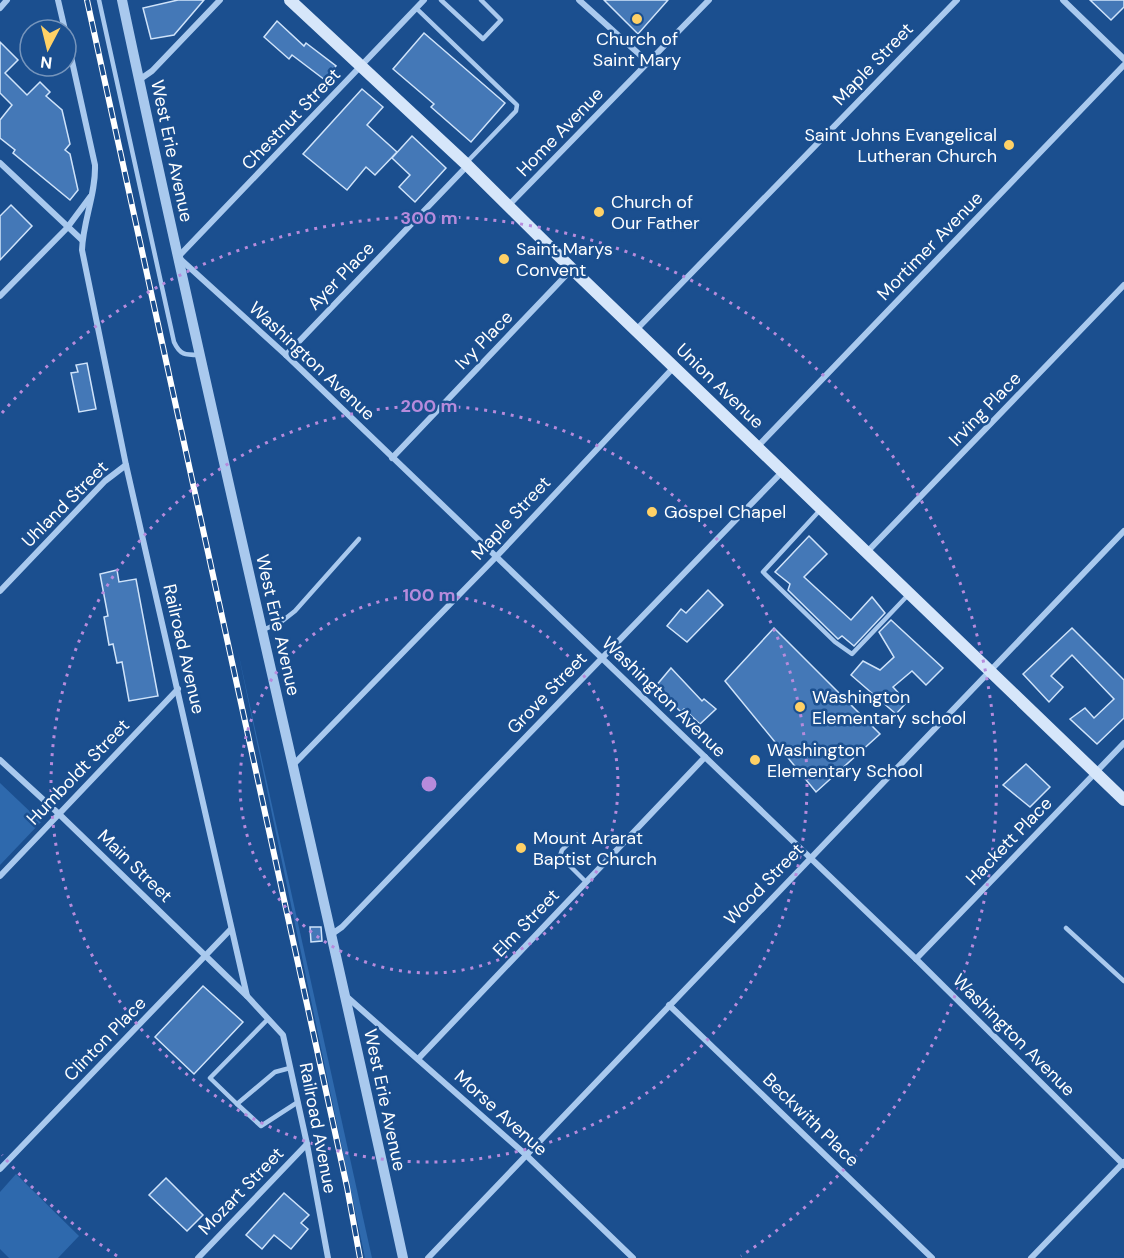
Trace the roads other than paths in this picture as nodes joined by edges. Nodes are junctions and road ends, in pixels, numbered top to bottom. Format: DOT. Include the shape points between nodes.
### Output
graph roads {
  1 [pos="7,0"];
  2 [pos="58,0"];
  3 [pos="99,0"];
  4 [pos="122,0"];
  5 [pos="220,0"];
  6 [pos="291,0"];
  7 [pos="424,0"];
  8 [pos="441,0"];
  9 [pos="481,0"];
  10 [pos="579,0"];
  11 [pos="709,0"];
  12 [pos="957,0"];
  13 [pos="1063,0"];
  14 [pos="0,8"];
  15 [pos="417,8"];
  16 [pos="62,18"];
  17 [pos="1124,59"];
  18 [pos="649,63"];
  19 [pos="1124,65"];
  20 [pos="362,66"];
  21 [pos="76,78"];
  22 [pos="139,80"];
  23 [pos="0,163"];
  24 [pos="466,165"];
  25 [pos="93,192"];
  26 [pos="508,207"];
  27 [pos="67,228"];
  28 [pos="82,240"];
  29 [pos="178,257"];
  30 [pos="572,269"];
  31 [pos="1124,285"];
  32 [pos="0,296"];
  33 [pos="636,331"];
  34 [pos="199,355"];
  35 [pos="286,355"];
  36 [pos="674,367"];
  37 [pos="757,447"];
  38 [pos="392,458"];
  39 [pos="126,465"];
  40 [pos="782,472"];
  41 [pos="821,509"];
  42 [pos="1124,531"];
  43 [pos="360,539"];
  44 [pos="867,553"];
  45 [pos="496,557"];
  46 [pos="0,591"];
  47 [pos="909,594"];
  48 [pos="262,630"];
  49 [pos="602,658"];
  50 [pos="991,672"];
  51 [pos="178,689"];
  52 [pos="1124,743"];
  53 [pos="705,757"];
  54 [pos="0,760"];
  55 [pos="293,765"];
  56 [pos="1096,772"];
  57 [pos="1124,800"];
  58 [pos="59,814"];
  59 [pos="577,835"];
  60 [pos="810,858"];
  61 [pos="0,876"];
  62 [pos="586,882"];
  63 [pos="231,928"];
  64 [pos="1066,928"];
  65 [pos="332,933"];
  66 [pos="206,955"];
  67 [pos="916,959"];
  68 [pos="1124,981"];
  69 [pos="346,995"];
  70 [pos="247,996"];
  71 [pos="669,1005"];
  72 [pos="268,1019"];
  73 [pos="418,1059"];
  74 [pos="290,1068"];
  75 [pos="298,1102"];
  76 [pos="237,1104"];
  77 [pos="307,1144"];
  78 [pos="525,1154"];
  79 [pos="1124,1163"];
  80 [pos="0,1169"];
  81 [pos="198,1258"];
  82 [pos="328,1258"];
  83 [pos="403,1258"];
  84 [pos="428,1258"];
  85 [pos="633,1258"];
  86 [pos="932,1258"];
  87 [pos="1031,1258"];
  1 -- 14 [label="street"];
  2 -- 16 [label="street, Railroad Avenue"];
  3 -- 34 [label="lane" via="174,342 185,355"];
  4 -- 22 [label="street, West Erie Avenue"];
  5 -- 22 [label="street" via="152,72"];
  6 -- 20 [label="main road, Union Avenue"];
  7 -- 15 [label="street, Chestnut Street"];
  8 -- 9 [label="lane" via="483,39 501,20"];
  10 -- 18 [label="street"];
  11 -- 18 [label="street, Home Avenue"];
  12 -- 33 [label="street, Maple Street"];
  13 -- 17 [label="street"];
  15 -- 20 [label="street, Chestnut Street"];
  15 -- 24 [label="lane" via="517,105 516,111"];
  18 -- 26 [label="street, Home Avenue"];
  19 -- 37 [label="street, Mortimer Avenue"];
  20 -- 24 [label="main road, Union Avenue"];
  20 -- 29 [label="street, Chestnut Street"];
  21 -- 25 [label="street, Railroad Avenue" via="95,165"];
  22 -- 29 [label="street, West Erie Avenue"];
  23 -- 27 [label="street"];
  24 -- 26 [label="main road, Union Avenue"];
  24 -- 35 [label="street, Ayer Place"];
  25 -- 27 [label="street"];
  25 -- 28 [label="street, Railroad Avenue"];
  26 -- 30 [label="main road, Union Avenue"];
  27 -- 28 [label="street"];
  27 -- 32 [label="street"];
  28 -- 39 [label="street, Railroad Avenue"];
  29 -- 34 [label="street, West Erie Avenue"];
  29 -- 35 [label="street, Washington Avenue"];
  30 -- 33 [label="main road, Union Avenue"];
  30 -- 38 [label="street, Ivy Place"];
  31 -- 44 [label="street, Irving Place"];
  33 -- 36 [label="main road, Union Avenue"];
  34 -- 48 [label="street, West Erie Avenue"];
  35 -- 38 [label="street, Washington Avenue"];
  36 -- 37 [label="main road, Union Avenue"];
  36 -- 45 [label="street, Maple Street"];
  37 -- 40 [label="main road, Union Avenue"];
  38 -- 45 [label="street, Washington Avenue"];
  39 -- 46 [label="street, Uhland Street" via="105,481"];
  39 -- 51 [label="street, Railroad Avenue"];
  40 -- 41 [label="main road, Union Avenue"];
  40 -- 49 [label="street, Grove Street"];
  41 -- 44 [label="main road, Union Avenue"];
  41 -- 47 [label="lane" via="763,572 835,642 852,654"];
  42 -- 50 [label="street, Wood Street"];
  43 -- 48 [label="lane" via="294,611"];
  44 -- 47 [label="main road, Union Avenue"];
  45 -- 49 [label="street, Washington Avenue"];
  45 -- 55 [label="street, Maple Street"];
  47 -- 50 [label="main road, Union Avenue"];
  48 -- 55 [label="street, West Erie Avenue"];
  49 -- 53 [label="street, Washington Avenue"];
  49 -- 65 [label="street, Grove Street"];
  50 -- 56 [label="main road, Union Avenue"];
  50 -- 60 [label="street, Wood Street"];
  51 -- 58 [label="street, Humboldt Street"];
  51 -- 63 [label="street, Railroad Avenue"];
  52 -- 56 [label="street, Hackett Place"];
  53 -- 60 [label="street, Washington Avenue"];
  53 -- 62 [label="street, Elm Street"];
  54 -- 58 [label="street, Main Street"];
  55 -- 65 [label="street, West Erie Avenue"];
  56 -- 57 [label="main road, Union Avenue"];
  56 -- 67 [label="street, Hackett Place"];
  58 -- 61 [label="street, Humboldt Street"];
  58 -- 66 [label="street, Main Street"];
  59 -- 62 [label="lane" via="560,856"];
  60 -- 67 [label="street, Washington Avenue"];
  60 -- 71 [label="street, Wood Street"];
  62 -- 73 [label="street, Elm Street"];
  63 -- 66 [label="street, Clinton Place"];
  63 -- 70 [label="street, Railroad Avenue"];
  64 -- 68 [label="lane"];
  65 -- 69 [label="street, West Erie Avenue"];
  66 -- 70 [label="street, Main Street"];
  66 -- 80 [label="street, Clinton Place"];
  67 -- 79 [label="street, Washington Avenue"];
  69 -- 73 [label="street, Morse Avenue"];
  69 -- 83 [label="street, West Erie Avenue"];
  70 -- 72 [label="street, Railroad Avenue"];
  71 -- 78 [label="street, Wood Street"];
  71 -- 86 [label="street, Beckwith Place"];
  72 -- 74 [label="street, Railroad Avenue" via="283,1035"];
  72 -- 76 [label="lane" via="210,1078"];
  73 -- 78 [label="street, Morse Avenue"];
  74 -- 75 [label="street, Railroad Avenue"];
  74 -- 76 [label="lane" via="275,1072"];
  75 -- 76 [label="lane" via="261,1126"];
  75 -- 77 [label="street, Railroad Avenue"];
  77 -- 81 [label="street, Mozart Street"];
  77 -- 82 [label="street, Railroad Avenue"];
  78 -- 84 [label="street, Wood Street"];
  78 -- 85 [label="street, Morse Avenue"];
  79 -- 87 [label="street"];
}
